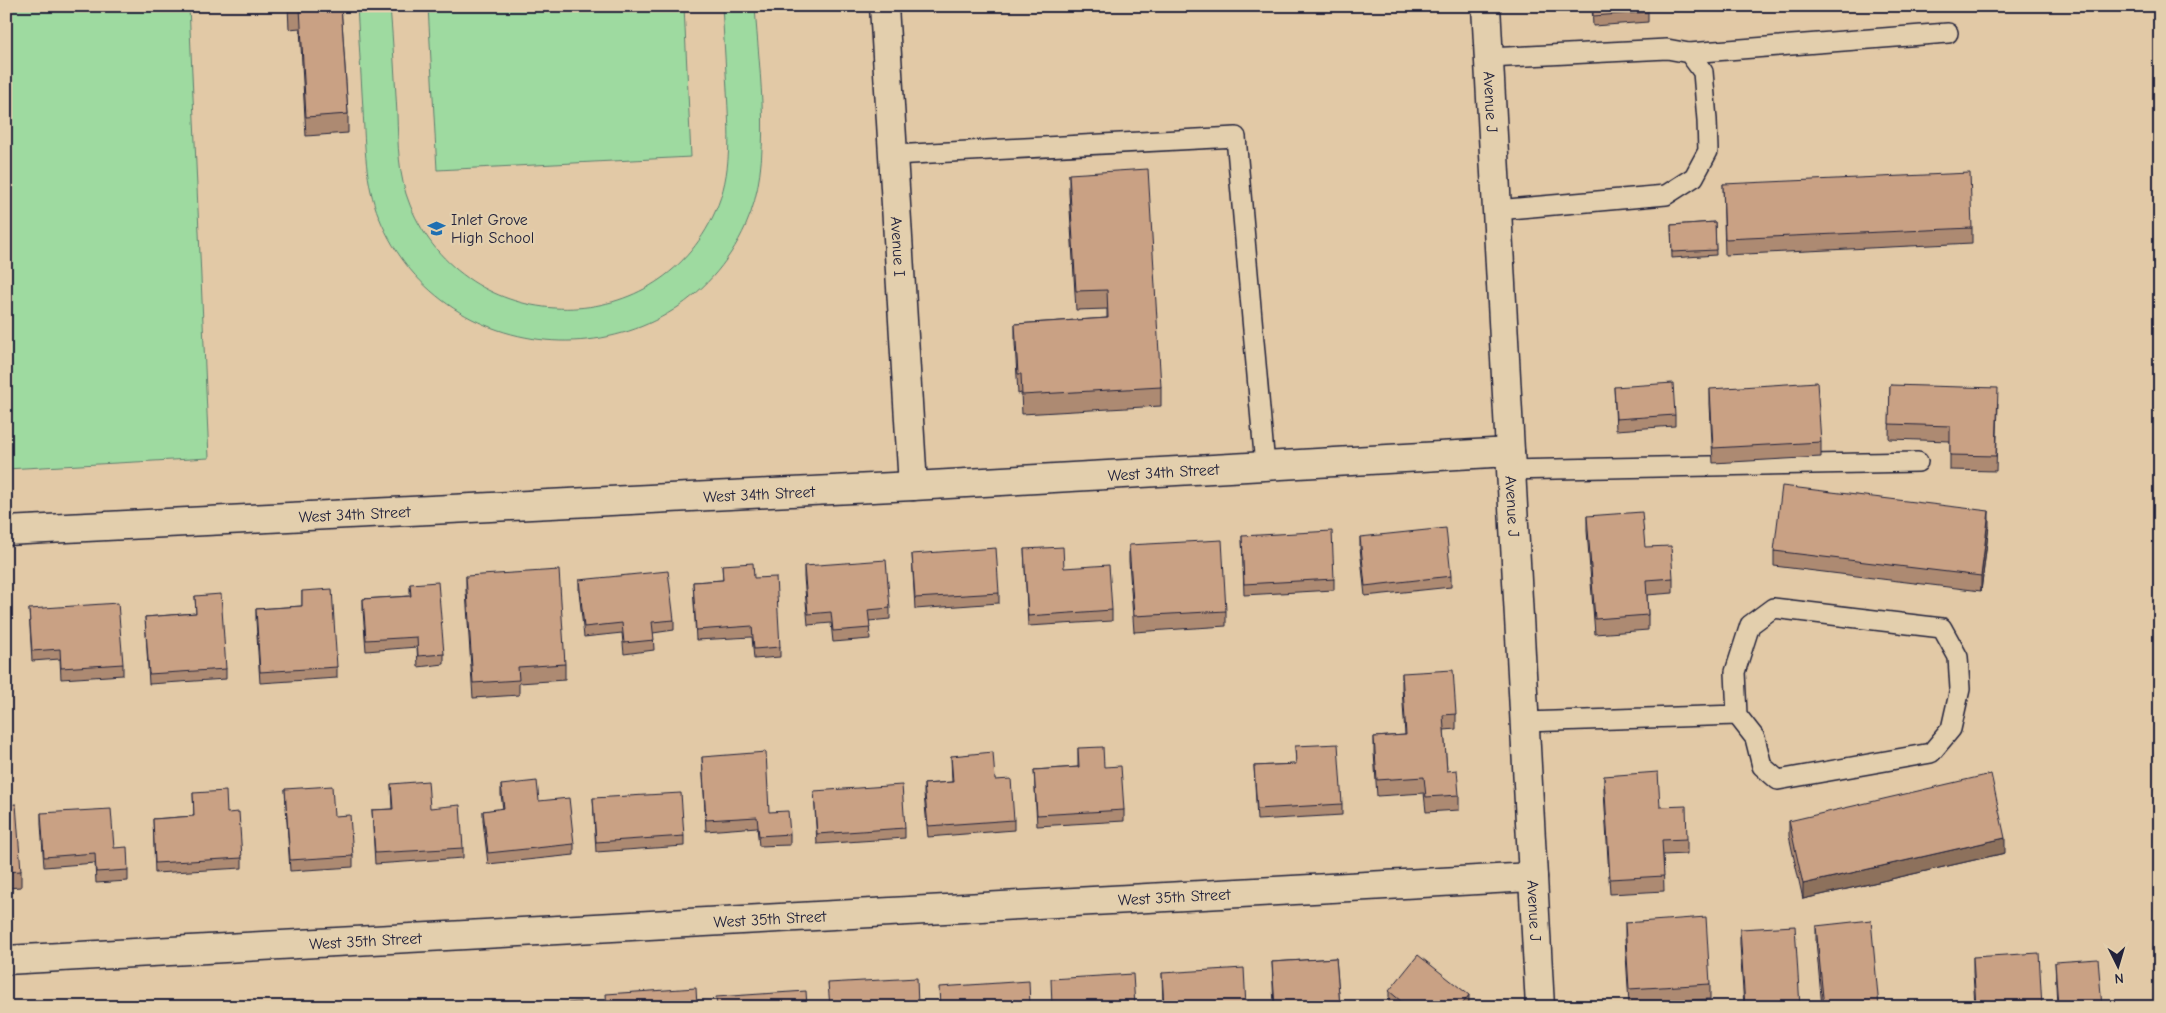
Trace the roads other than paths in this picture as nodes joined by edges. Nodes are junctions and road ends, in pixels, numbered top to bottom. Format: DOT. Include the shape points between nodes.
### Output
graph roads {
  1 [pos="884,6"];
  2 [pos="1486,6"];
  3 [pos="1948,33"];
  4 [pos="1689,53"];
  5 [pos="1489,58"];
  6 [pos="893,155"];
  7 [pos="1497,210"];
  8 [pos="1511,461"];
  9 [pos="1918,462"];
  10 [pos="1265,466"];
  11 [pos="913,486"];
  12 [pos="6,531"];
  13 [pos="1737,715"];
  14 [pos="1524,722"];
  15 [pos="1533,878"];
  16 [pos="6,960"];
  17 [pos="1540,1007"];
  1 -- 6 [label="street, Avenue I"];
  2 -- 5 [label="street, Avenue J"];
  3 -- 4 [label="lane"];
  4 -- 5 [label="lane" via="1667,49"];
  4 -- 7 [label="lane" via="1703,72 1707,120 1708,151 1694,177 1666,195"];
  5 -- 7 [label="street, Avenue J"];
  6 -- 10 [label="lane" via="1236,137"];
  6 -- 11 [label="street, Avenue I"];
  7 -- 8 [label="street, Avenue J"];
  8 -- 9 [label="lane"];
  8 -- 10 [label="street, West 34th Street"];
  8 -- 14 [label="street, Avenue J"];
  10 -- 11 [label="street, West 34th Street"];
  11 -- 12 [label="street, West 34th Street"];
  13 -- 13 [label="lane" via="1755,738 1762,766 1778,780 1931,753 1951,729 1960,689 1958,657 1942,628 1773,608 1750,625 1735,672"];
  13 -- 14 [label="lane"];
  14 -- 15 [label="street, Avenue J"];
  15 -- 16 [label="street, West 35th Street"];
  15 -- 17 [label="street, Avenue J"];
}
